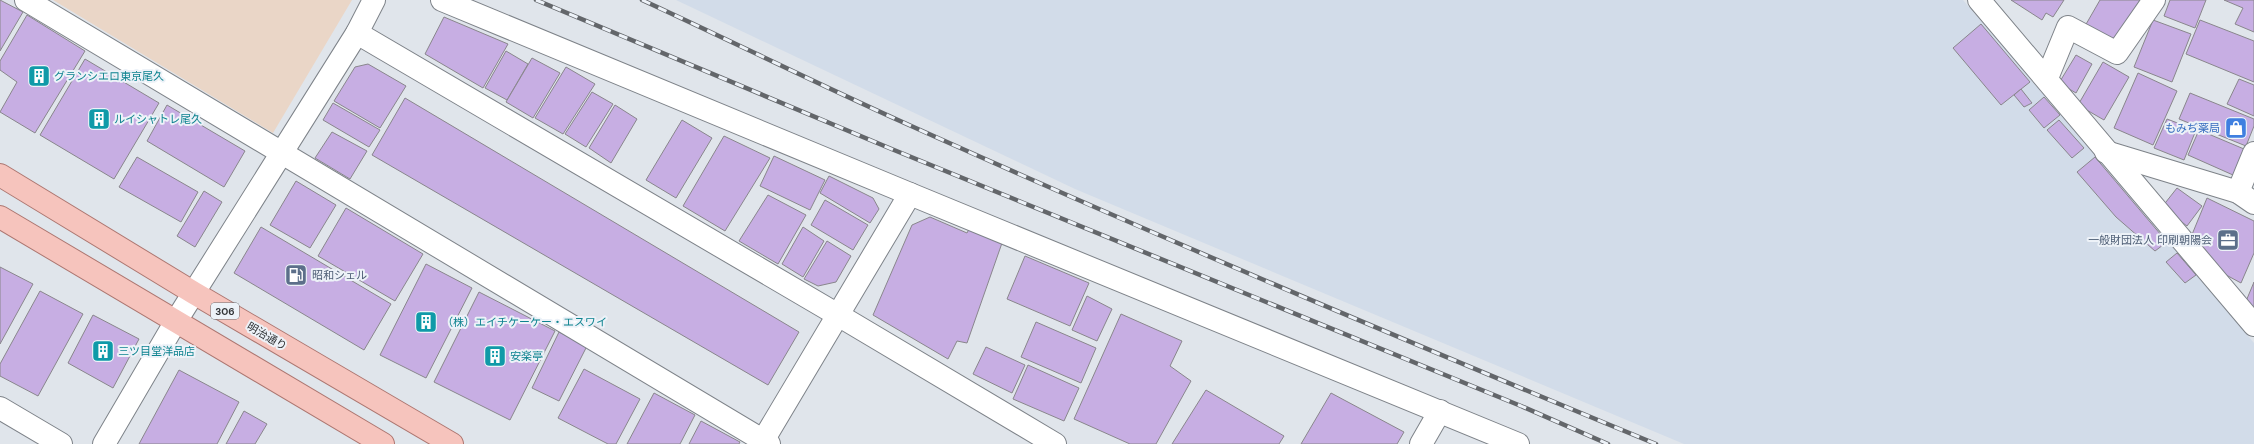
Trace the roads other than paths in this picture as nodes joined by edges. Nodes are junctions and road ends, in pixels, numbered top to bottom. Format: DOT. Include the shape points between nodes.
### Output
graph roads {
  1 [pos="26,0"];
  2 [pos="374,0"];
  3 [pos="442,0"];
  4 [pos="2154,0"];
  5 [pos="1980,1"];
  6 [pos="357,33"];
  7 [pos="2047,78"];
  8 [pos="2106,152"];
  9 [pos="281,153"];
  10 [pos="2254,153"];
  11 [pos="0,176"];
  12 [pos="910,194"];
  13 [pos="2246,198"];
  14 [pos="0,217"];
  15 [pos="194,293"];
  16 [pos="838,315"];
  17 [pos="176,321"];
  18 [pos="2254,325"];
  19 [pos="0,408"];
  20 [pos="1440,411"];
  21 [pos="765,443"];
  22 [pos="61,444"];
  23 [pos="104,444"];
  24 [pos="383,444"];
  25 [pos="452,444"];
  26 [pos="1054,444"];
  27 [pos="1421,444"];
  28 [pos="1518,444"];
  1 -- 9 [label="street"];
  2 -- 6 [label="street"];
  3 -- 12 [label="street"];
  4 -- 7 [label="street" via="2118,53 2068,27"];
  5 -- 7 [label="street"];
  6 -- 9 [label="street"];
  6 -- 16 [label="street"];
  7 -- 8 [label="street"];
  8 -- 13 [label="street"];
  8 -- 18 [label="street"];
  9 -- 15 [label="street"];
  9 -- 21 [label="street"];
  10 -- 13 [label="street"];
  11 -- 15 [label="main road, 明治通り / 306"];
  12 -- 16 [label="street"];
  12 -- 20 [label="street"];
  14 -- 17 [label="main road"];
  15 -- 17 [label="street"];
  15 -- 25 [label="main road, 明治通り / 306"];
  16 -- 21 [label="street"];
  16 -- 26 [label="street"];
  17 -- 23 [label="street"];
  17 -- 24 [label="main road"];
  19 -- 22 [label="street"];
  20 -- 27 [label="street"];
  20 -- 28 [label="street"];
}
